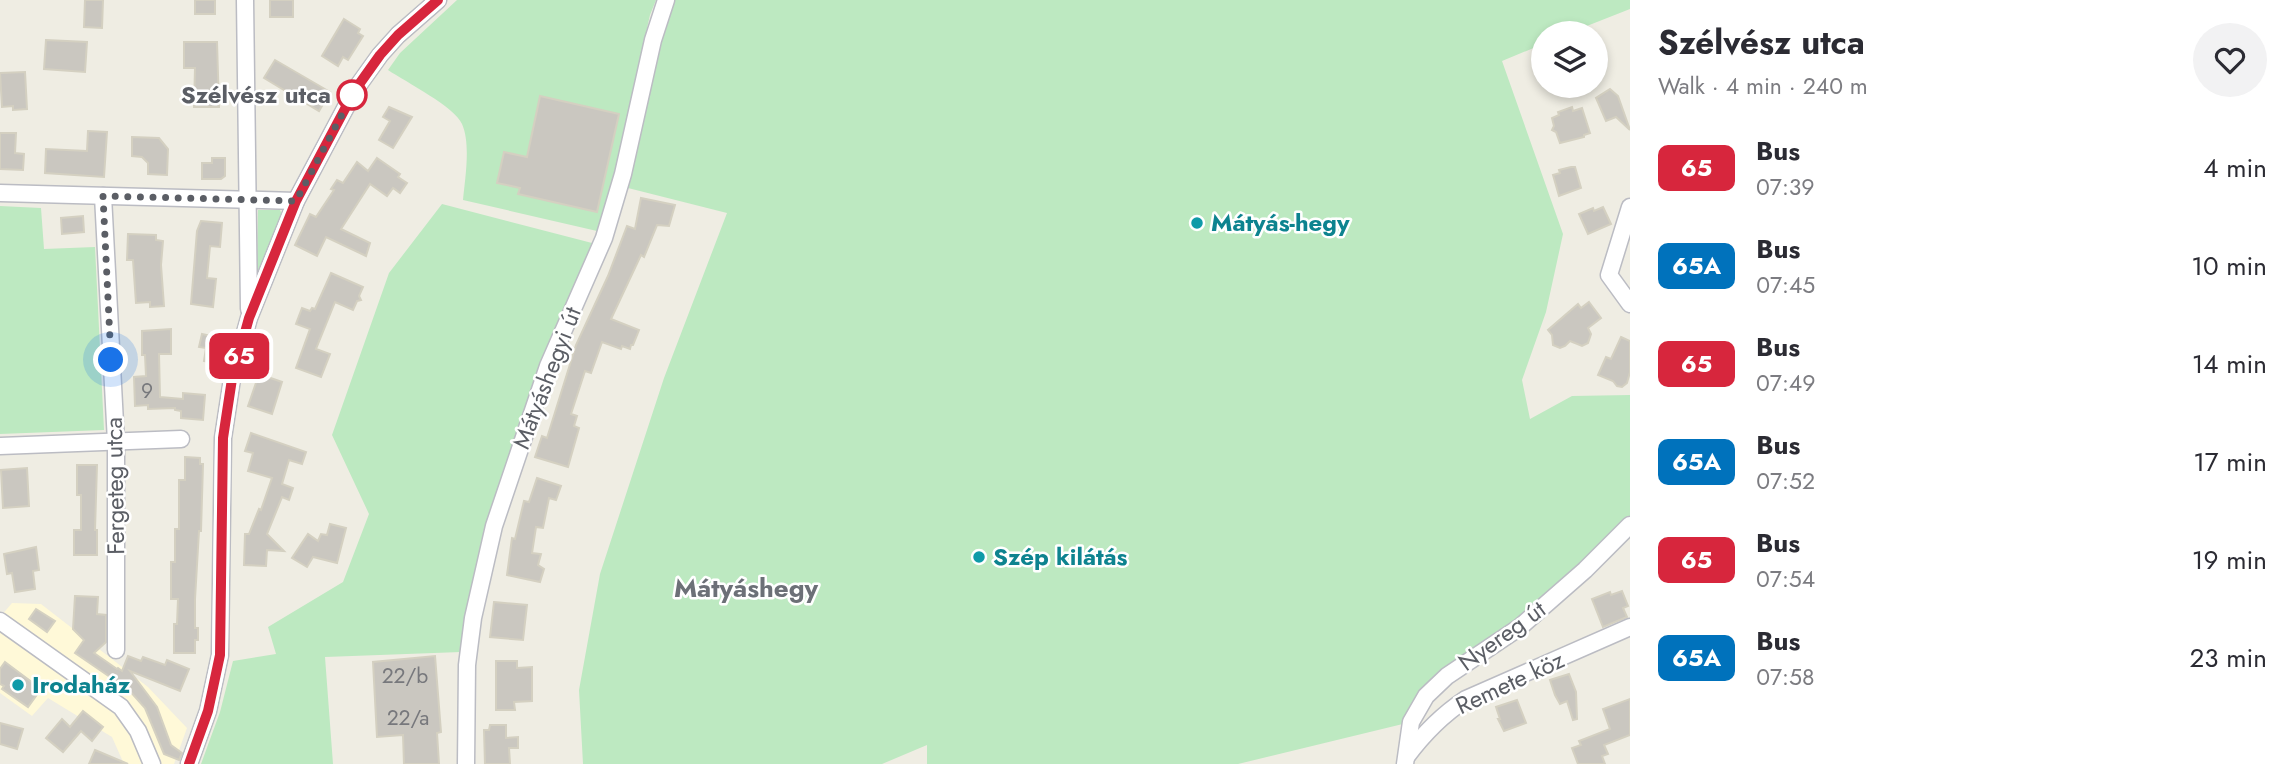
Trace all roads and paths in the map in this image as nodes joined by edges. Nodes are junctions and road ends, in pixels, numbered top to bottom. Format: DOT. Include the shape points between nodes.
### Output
graph roads {
  1 [pos="246,0"];
  2 [pos="438,0"];
  3 [pos="666,0"];
  4 [pos="0,193"];
  5 [pos="103,196"];
  6 [pos="246,200"];
  7 [pos="296,201"];
  8 [pos="1630,207"];
  9 [pos="1630,304"];
  10 [pos="249,318"];
  11 [pos="181,439"];
  12 [pos="116,442"];
  13 [pos="0,446"];
  14 [pos="1630,525"];
  15 [pos="0,621"];
  16 [pos="1630,627"];
  17 [pos="116,650"];
  18 [pos="1405,762"];
  19 [pos="152,764"];
  20 [pos="189,764"];
  21 [pos="466,764"];
  1 -- 6 [label="street"];
  2 -- 7 [label="street" via="376,59"];
  3 -- 21 [label="street, Mátyáshegyi út" via="604,239 548,366 494,526 467,665"];
  4 -- 5 [label="street"];
  5 -- 6 [label="street"];
  5 -- 12 [label="street, Fergeteg utca"];
  6 -- 7 [label="street"];
  6 -- 10 [label="street"];
  7 -- 10 [label="street"];
  8 -- 9 [label="street" via="1609,275"];
  10 -- 20 [label="street" via="232,379 223,438 220,655 208,711"];
  11 -- 12 [label="street"];
  12 -- 13 [label="street"];
  12 -- 17 [label="street, Fergeteg utca"];
  14 -- 18 [label="street, Nyereg út" via="1520,627 1447,676 1426,696 1411,722"];
  15 -- 19 [label="street" via="121,707"];
  16 -- 18 [label="street, Remete köz" via="1466,699 1423,734"];
}
